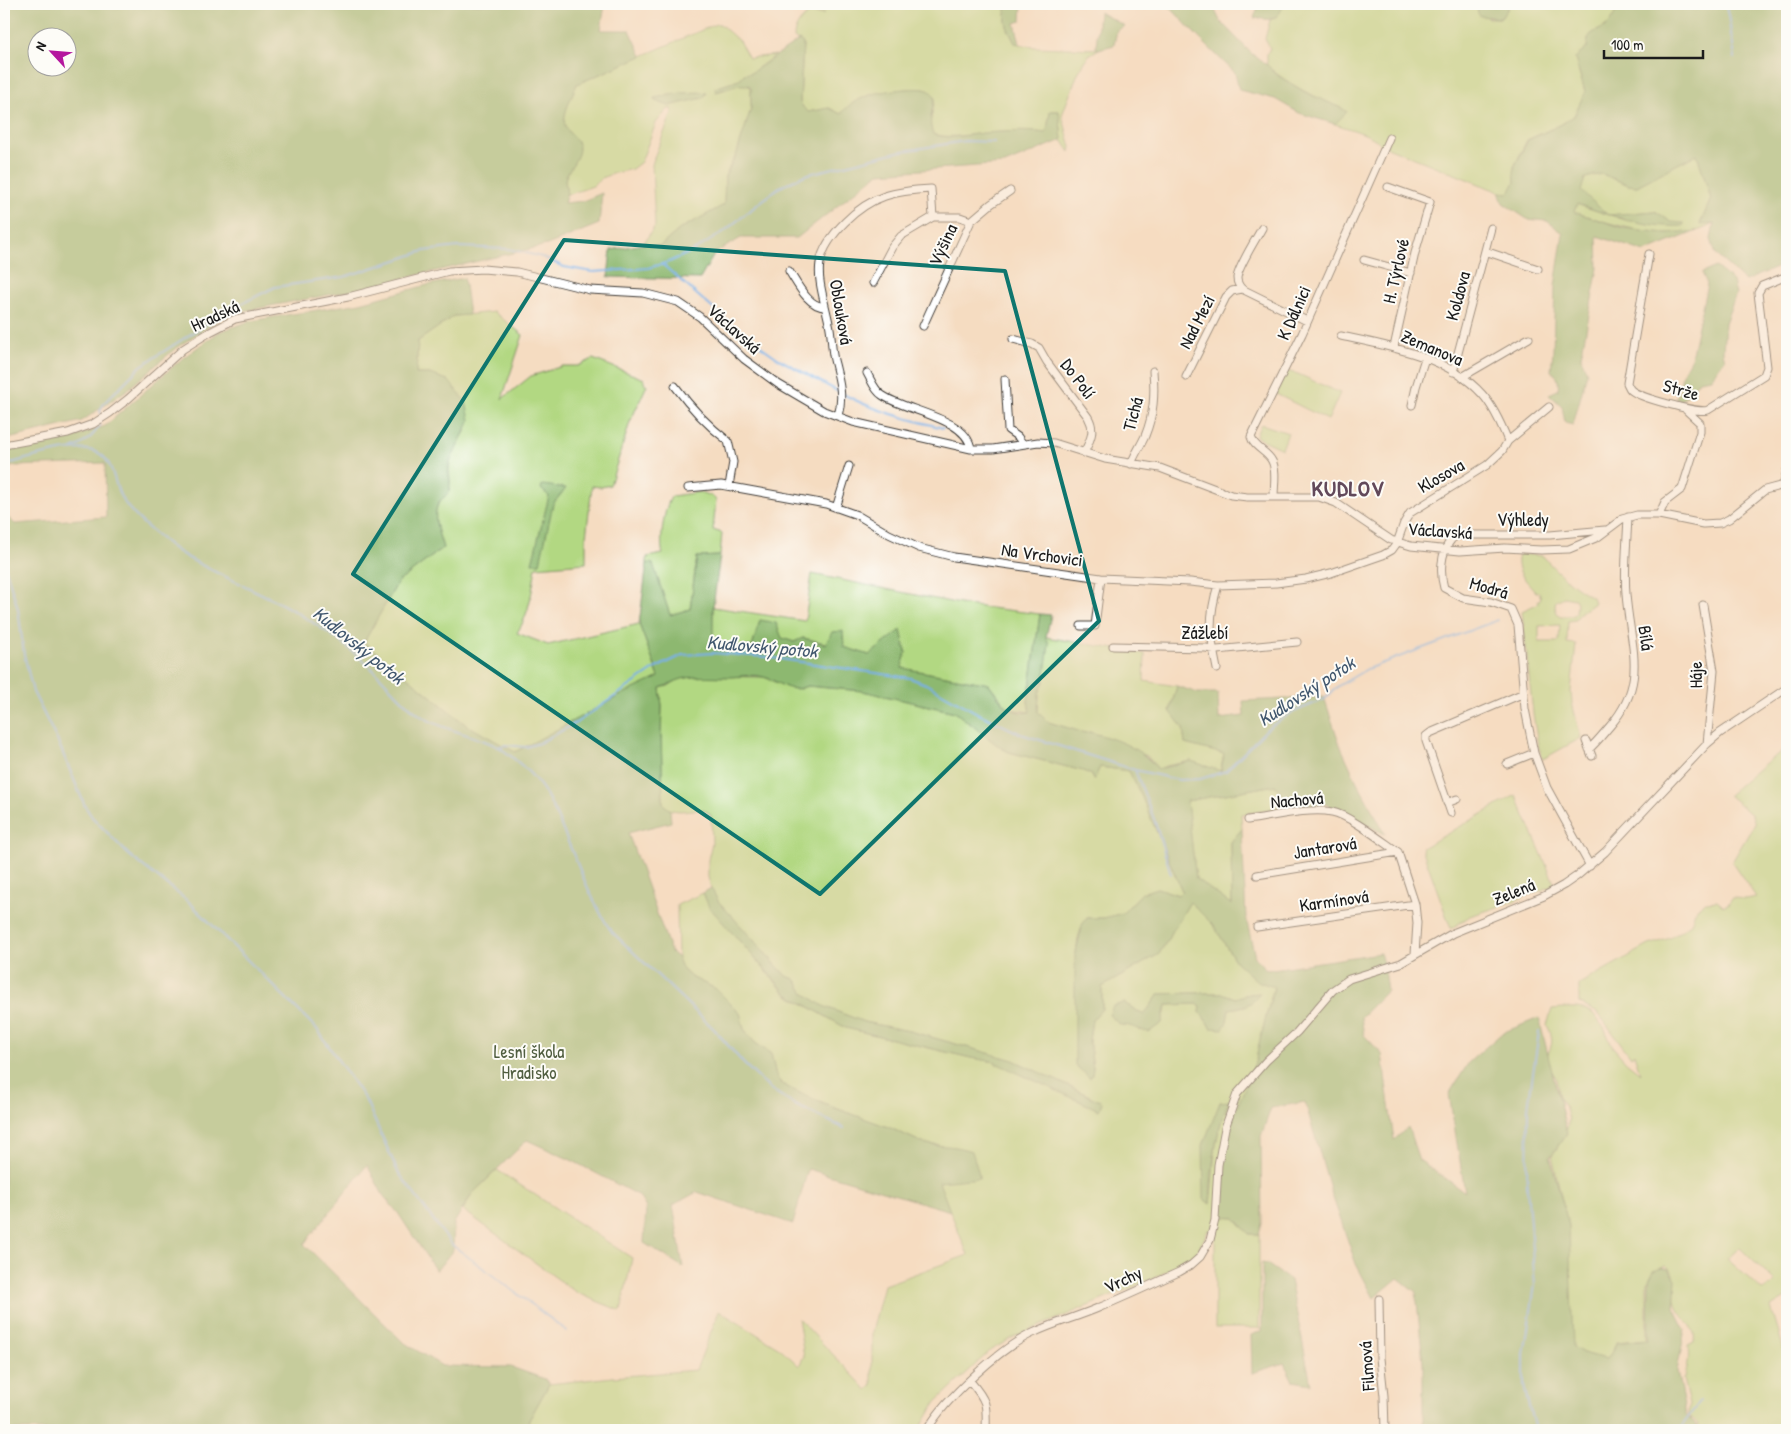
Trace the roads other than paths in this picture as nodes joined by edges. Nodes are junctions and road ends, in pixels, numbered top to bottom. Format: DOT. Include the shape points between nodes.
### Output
graph roads {
  1 [pos="1389,138"];
  2 [pos="1388,187"];
  3 [pos="1010,191"];
  4 [pos="933,217"];
  5 [pos="971,221"];
  6 [pos="1262,228"];
  7 [pos="1491,228"];
  8 [pos="1485,251"];
  9 [pos="1649,254"];
  10 [pos="1364,260"];
  11 [pos="467,269"];
  12 [pos="1538,269"];
  13 [pos="789,271"];
  14 [pos="1411,273"];
  15 [pos="1787,276"];
  16 [pos="873,283"];
  17 [pos="1242,288"];
  18 [pos="825,307"];
  19 [pos="1307,321"];
  20 [pos="923,326"];
  21 [pos="1341,336"];
  22 [pos="1529,338"];
  23 [pos="1013,339"];
  24 [pos="1394,347"];
  25 [pos="1425,358"];
  26 [pos="1153,370"];
  27 [pos="1454,372"];
  28 [pos="867,373"];
  29 [pos="1186,377"];
  30 [pos="1462,377"];
  31 [pos="1004,379"];
  32 [pos="675,386"];
  33 [pos="1412,405"];
  34 [pos="1549,407"];
  35 [pos="1685,409"];
  36 [pos="838,416"];
  37 [pos="1508,441"];
  38 [pos="1022,444"];
  39 [pos="4,445"];
  40 [pos="971,449"];
  41 [pos="1084,453"];
  42 [pos="1131,464"];
  43 [pos="848,466"];
  44 [pos="1787,470"];
  45 [pos="1786,484"];
  46 [pos="729,486"];
  47 [pos="688,488"];
  48 [pos="1274,497"];
  49 [pos="836,508"];
  50 [pos="1659,515"];
  51 [pos="1628,517"];
  52 [pos="1608,529"];
  53 [pos="1397,543"];
  54 [pos="1446,550"];
  55 [pos="1101,578"];
  56 [pos="1218,585"];
  57 [pos="1703,605"];
  58 [pos="1081,626"];
  59 [pos="1297,642"];
  60 [pos="1113,646"];
  61 [pos="1213,650"];
  62 [pos="1217,669"];
  63 [pos="1787,688"];
  64 [pos="1524,693"];
  65 [pos="1707,744"];
  66 [pos="1534,753"];
  67 [pos="1592,756"];
  68 [pos="1507,764"];
  69 [pos="1457,799"];
  70 [pos="1447,803"];
  71 [pos="1451,814"];
  72 [pos="1248,820"];
  73 [pos="1398,852"];
  74 [pos="1590,866"];
  75 [pos="1257,874"];
  76 [pos="1415,904"];
  77 [pos="1256,927"];
  78 [pos="1415,954"];
  79 [pos="1237,1094"];
  80 [pos="1379,1299"];
  81 [pos="970,1381"];
  82 [pos="927,1430"];
  83 [pos="986,1430"];
  84 [pos="1385,1430"];
  1 -- 19 [label="street, K Dálnici"];
  2 -- 14 [label="street, H. Týrlové" via="1430,202"];
  3 -- 5 [label="street, Výšina"];
  4 -- 5 [label="street" via="960,217"];
  4 -- 16 [label="street" via="901,236 892,246"];
  4 -- 18 [label="street, Oblouková" via="931,189 900,191 860,208 832,236 822,255 819,274"];
  5 -- 20 [label="street, Výšina"];
  6 -- 17 [label="street" via="1237,279"];
  7 -- 8 [label="street, Koldova"];
  8 -- 12 [label="street"];
  8 -- 27 [label="street, Koldova"];
  9 -- 35 [label="street, Strže" via="1627,383 1633,392"];
  10 -- 14 [label="street"];
  11 -- 36 [label="street, Václavská" via="517,272 590,290 643,294 678,302 700,317 761,372 800,398"];
  11 -- 39 [label="street, Hradská" via="235,319 183,349 100,420 77,431"];
  13 -- 18 [label="street" via="814,304"];
  14 -- 24 [label="street, H. Týrlové"];
  15 -- 35 [label="street, Strže" via="1762,286 1758,293 1766,367 1764,375 1706,412"];
  17 -- 19 [label="street"];
  17 -- 29 [label="street, Nad Mezí" via="1226,296"];
  18 -- 36 [label="street, Oblouková" via="841,387"];
  19 -- 48 [label="street, K Dálnici" via="1251,437 1274,466"];
  21 -- 24 [label="street, Zemanova"];
  22 -- 30 [label="street"];
  23 -- 41 [label="street, Do Polí" via="1039,348 1088,417 1093,432"];
  24 -- 25 [label="street, Zemanova"];
  25 -- 27 [label="street, Zemanova"];
  25 -- 33 [label="street"];
  26 -- 42 [label="street, Tichá" via="1153,413"];
  27 -- 30 [label="street, Zemanova"];
  28 -- 40 [label="street" via="880,394 954,426 967,438"];
  30 -- 37 [label="street, Zemanova" via="1482,395"];
  31 -- 38 [label="street" via="1008,430"];
  32 -- 46 [label="street" via="692,410 728,441 732,462"];
  34 -- 37 [label="street, Klosova"];
  35 -- 50 [label="street" via="1700,423 1700,432 1682,489 1665,502"];
  36 -- 40 [label="street, Václavská"];
  37 -- 53 [label="street, Klosova" via="1487,465 1410,512"];
  38 -- 40 [label="street, Václavská"];
  38 -- 41 [label="street, Václavská" via="1049,442"];
  41 -- 42 [label="street, Václavská"];
  42 -- 48 [label="street, Václavská" via="1160,468 1231,494"];
  43 -- 49 [label="street"];
  44 -- 45 [label="street"];
  45 -- 50 [label="street, Václavská" via="1765,490 1728,519 1715,525"];
  46 -- 47 [label="street, Na Vrchovici"];
  46 -- 49 [label="street, Na Vrchovici"];
  48 -- 53 [label="street, Václavská" via="1327,499"];
  49 -- 55 [label="street, Na Vrchovici" via="857,515 919,548 954,557"];
  50 -- 51 [label="street, Václavská"];
  51 -- 52 [label="street, Václavská"];
  51 -- 67 [label="street, Bílá" via="1625,587 1634,680 1620,713 1605,732 1587,745"];
  52 -- 54 [label="street, Václavská" via="1569,549"];
  52 -- 54 [label="street, Výhledy" via="1541,536 1462,535 1451,540"];
  53 -- 54 [label="street, Václavská"];
  53 -- 56 [label="street, Na Vrchovici" via="1383,554 1306,579"];
  54 -- 64 [label="street, Modrá" via="1440,573 1444,588 1463,598 1510,609 1518,625"];
  55 -- 56 [label="street, Na Vrchovici"];
  55 -- 58 [label="street" via="1095,626"];
  56 -- 61 [label="street" via="1211,610"];
  57 -- 65 [label="street, Háje" via="1714,671"];
  59 -- 61 [label="street, Zážlebí"];
  60 -- 61 [label="street, Zážlebí"];
  61 -- 62 [label="street"];
  63 -- 65 [label="street, Zelená"];
  64 -- 66 [label="street, Modrá"];
  64 -- 70 [label="street" via="1426,736"];
  65 -- 74 [label="street, Zelená"];
  66 -- 68 [label="street"];
  66 -- 74 [label="street, Modrá" via="1547,788"];
  69 -- 70 [label="street"];
  70 -- 71 [label="street"];
  72 -- 73 [label="street, Nachová" via="1318,810 1334,812"];
  73 -- 75 [label="street, Jantarová"];
  73 -- 76 [label="street"];
  74 -- 78 [label="street, Zelená" via="1544,896 1453,933"];
  76 -- 77 [label="street, Karmínová"];
  76 -- 78 [label="street"];
  78 -- 79 [label="street, Zelená" via="1402,963 1349,980 1333,990"];
  79 -- 81 [label="street, Vrchy" via="1225,1128 1218,1164 1213,1230 1200,1257 1179,1272 1097,1309 1032,1333 994,1358"];
  80 -- 84 [label="street, Filmová"];
  81 -- 82 [label="street, Vrchy" via="948,1402"];
  81 -- 83 [label="street" via="984,1399"];
}
